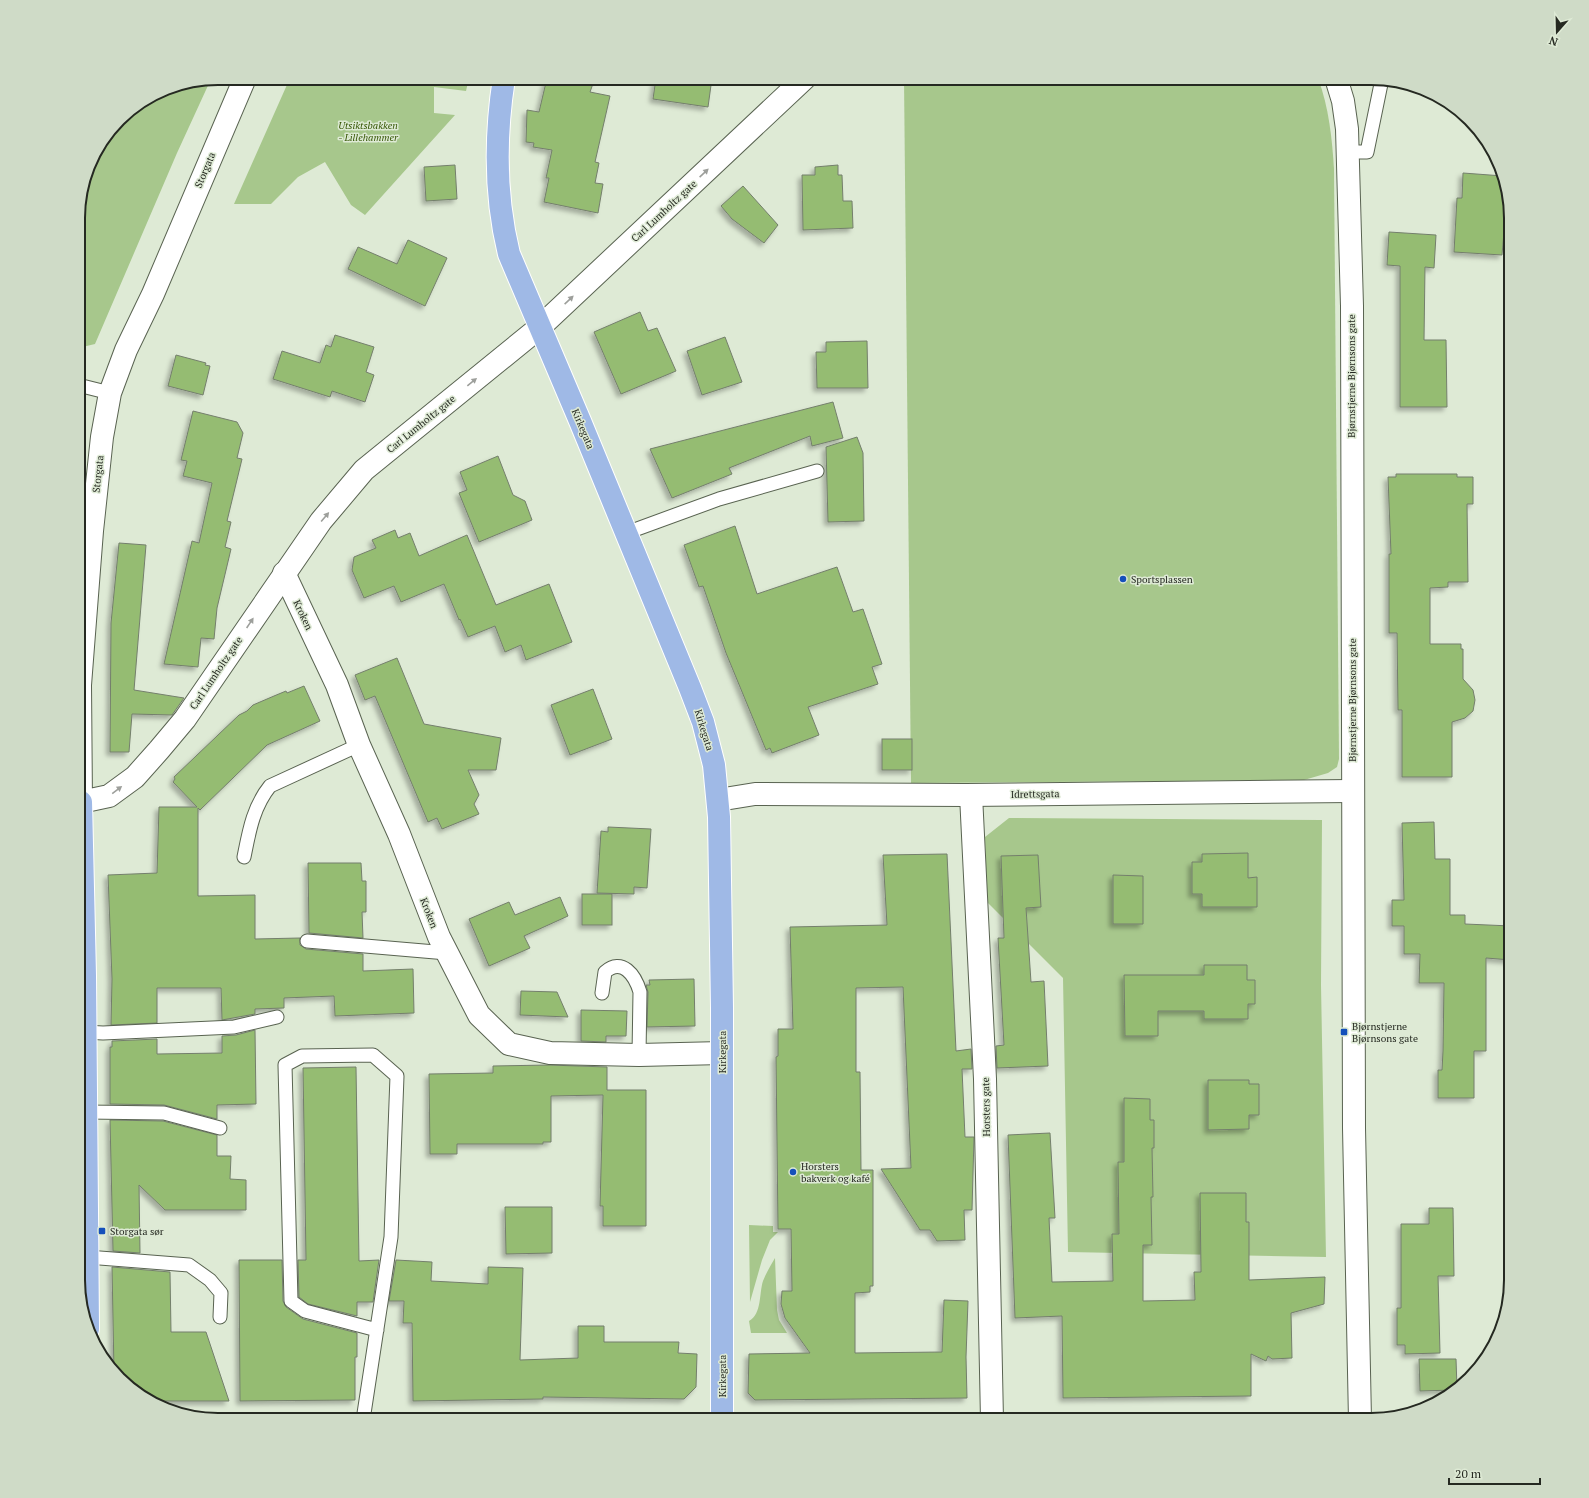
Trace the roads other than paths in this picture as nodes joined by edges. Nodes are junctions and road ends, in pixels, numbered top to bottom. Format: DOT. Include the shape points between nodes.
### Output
graph roads {
  1 [pos="242,85"];
  2 [pos="503,85"];
  3 [pos="798,85"];
  4 [pos="1338,85"];
  5 [pos="1381,86"];
  6 [pos="1348,152"];
  7 [pos="540,326"];
  8 [pos="85,387"];
  9 [pos="110,393"];
  10 [pos="817,471"];
  11 [pos="626,533"];
  12 [pos="284,573"];
  13 [pos="85,621"];
  14 [pos="359,745"];
  15 [pos="1352,791"];
  16 [pos="971,795"];
  17 [pos="718,800"];
  18 [pos="85,801"];
  19 [pos="244,857"];
  20 [pos="308,941"];
  21 [pos="447,953"];
  22 [pos="602,993"];
  23 [pos="278,1017"];
  24 [pos="85,1032"];
  25 [pos="722,1053"];
  26 [pos="639,1055"];
  27 [pos="86,1112"];
  28 [pos="220,1128"];
  29 [pos="87,1257"];
  30 [pos="88,1304"];
  31 [pos="220,1317"];
  32 [pos="377,1330"];
  33 [pos="364,1413"];
  34 [pos="722,1413"];
  35 [pos="992,1413"];
  36 [pos="1360,1413"];
  1 -- 9 [label="street, Storgata" via="126,350"];
  2 -- 7 [label="main road, Kirkegata" via="497,145 505,237 519,279"];
  7 -- 3 [label="street, Carl Lumholtz gate, one-way"];
  4 -- 6 [label="street, Bjørnstjerne Bjørnsons gate" via="1343,101"];
  5 -- 6 [label="lane" via="1367,152"];
  6 -- 15 [label="street, Bjørnstjerne Bjørnsons gate" via="1352,306"];
  7 -- 11 [label="main road, Kirkegata"];
  12 -- 7 [label="street, Carl Lumholtz gate, one-way" via="321,521 364,470"];
  8 -- 9 [label="lane"];
  9 -- 13 [label="street, Storgata" via="102,437"];
  10 -- 11 [label="lane" via="719,499"];
  11 -- 17 [label="main road, Kirkegata" via="703,722 714,765"];
  12 -- 14 [label="street, Kroken" via="337,685"];
  18 -- 12 [label="street, Carl Lumholtz gate, one-way" via="109,796 135,777 160,750 185,719"];
  14 -- 19 [label="lane" via="270,786 262,795 256,810"];
  14 -- 21 [label="street, Kroken" via="399,834"];
  15 -- 16 [label="street, Idrettsgata"];
  15 -- 36 [label="street, Bjørnstjerne Bjørnsons gate" via="1354,1128"];
  16 -- 17 [label="street, Idrettsgata" via="756,794"];
  16 -- 35 [label="street, Horsters gate" via="985,1079"];
  17 -- 25 [label="main road, Kirkegata"];
  20 -- 21 [label="lane"];
  21 -- 26 [label="street, Kroken" via="479,1015 509,1044 550,1053"];
  22 -- 26 [label="lane" via="605,972 611,967 628,969 637,982 640,992"];
  23 -- 24 [label="lane" via="234,1027"];
  24 -- 27 [label="main road, Storgata"];
  25 -- 26 [label="street, Kroken"];
  25 -- 34 [label="main road, Kirkegata"];
  27 -- 28 [label="lane" via="164,1113"];
  27 -- 29 [label="main road, Storgata"];
  29 -- 30 [label="main road, Storgata"];
  29 -- 31 [label="lane" via="189,1265 210,1280 221,1293"];
  32 -- 32 [label="lane" via="391,1237 397,1076 373,1055 302,1056 285,1065 291,1301 305,1312"];
  32 -- 33 [label="lane"];
}
